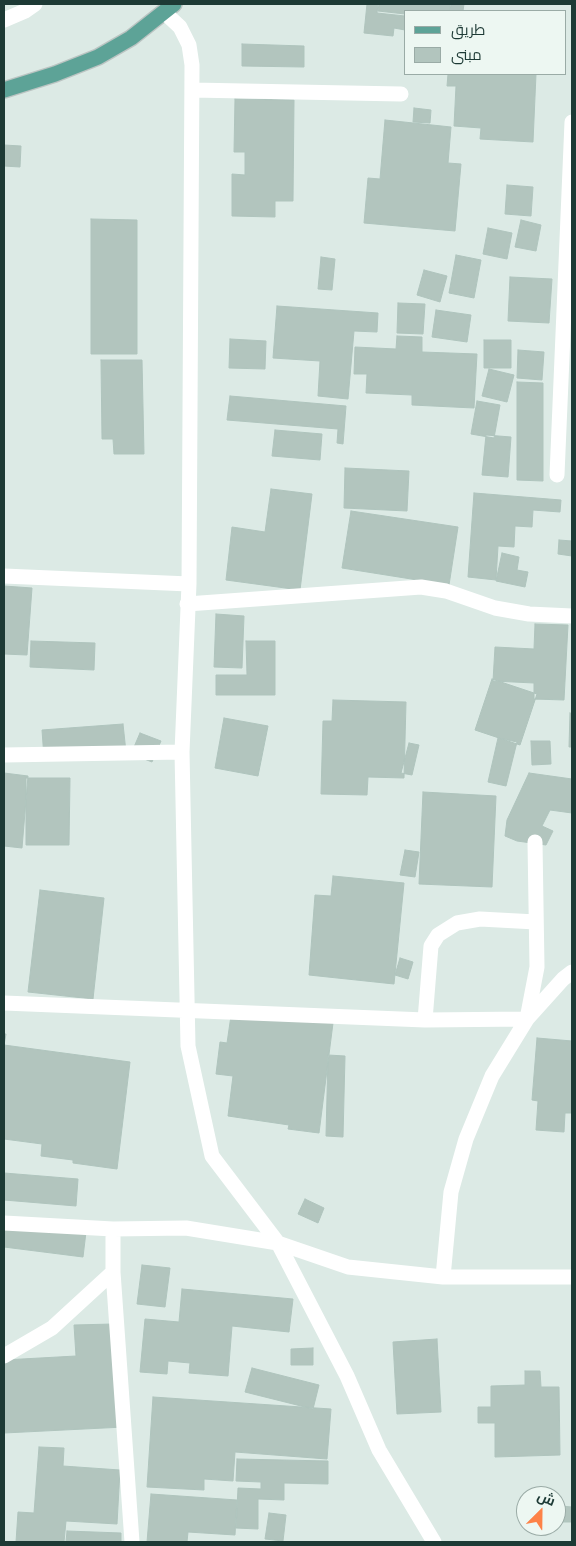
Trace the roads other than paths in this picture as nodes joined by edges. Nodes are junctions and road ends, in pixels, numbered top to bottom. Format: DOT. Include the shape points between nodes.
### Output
graph roads {
  1 [pos="35,4"];
  2 [pos="170,8"];
  3 [pos="4,20"];
  4 [pos="4,90"];
  5 [pos="192,90"];
  6 [pos="400,94"];
  7 [pos="572,122"];
  8 [pos="557,475"];
  9 [pos="4,576"];
  10 [pos="189,584"];
  11 [pos="187,604"];
  12 [pos="572,616"];
  13 [pos="182,752"];
  14 [pos="4,755"];
  15 [pos="535,842"];
  16 [pos="536,922"];
  17 [pos="572,972"];
  18 [pos="4,1003"];
  19 [pos="188,1011"];
  20 [pos="527,1019"];
  21 [pos="425,1020"];
  22 [pos="4,1223"];
  23 [pos="113,1228"];
  24 [pos="278,1243"];
  25 [pos="112,1272"];
  26 [pos="443,1277"];
  27 [pos="572,1277"];
  28 [pos="4,1356"];
  29 [pos="132,1542"];
  30 [pos="434,1542"];
  1 -- 3 [label="street"];
  2 -- 4 [label="main road" via="131,38 98,57"];
  2 -- 5 [label="street" via="189,45"];
  5 -- 6 [label="street"];
  5 -- 10 [label="street"];
  7 -- 8 [label="street"];
  9 -- 10 [label="street"];
  10 -- 11 [label="street"];
  11 -- 12 [label="street" via="421,587 495,608"];
  11 -- 13 [label="street"];
  13 -- 14 [label="street"];
  13 -- 19 [label="street"];
  15 -- 16 [label="street"];
  16 -- 20 [label="street" via="537,967"];
  16 -- 21 [label="street" via="480,920 457,923 438,935 431,946"];
  17 -- 20 [label="street"];
  18 -- 19 [label="street"];
  19 -- 21 [label="street"];
  19 -- 24 [label="street" via="188,1046 212,1156"];
  20 -- 21 [label="street"];
  20 -- 26 [label="street" via="492,1076 466,1139 451,1192"];
  22 -- 23 [label="street"];
  23 -- 24 [label="street" via="186,1228"];
  23 -- 25 [label="street"];
  24 -- 26 [label="street" via="348,1267"];
  24 -- 30 [label="street" via="347,1376 379,1450"];
  25 -- 28 [label="street" via="52,1328"];
  25 -- 29 [label="street"];
  26 -- 27 [label="street"];
}
